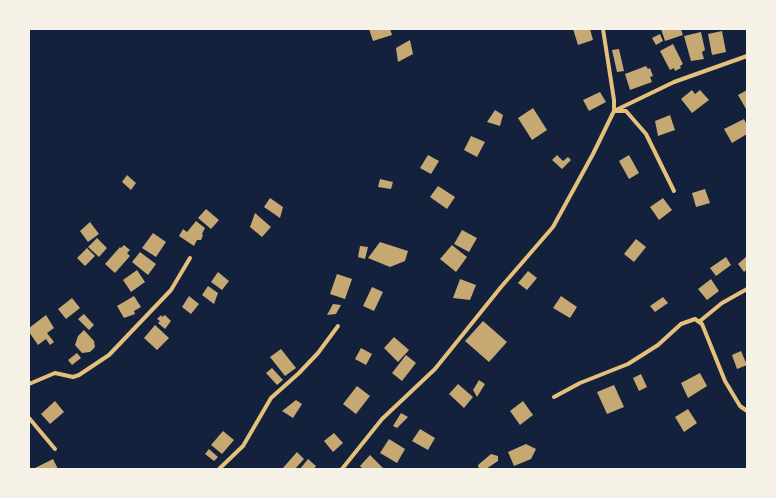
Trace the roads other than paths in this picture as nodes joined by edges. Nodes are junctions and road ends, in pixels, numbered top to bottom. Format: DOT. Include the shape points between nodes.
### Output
graph roads {
  1 [pos="603,29"];
  2 [pos="747,56"];
  3 [pos="614,111"];
  4 [pos="674,192"];
  5 [pos="190,258"];
  6 [pos="747,289"];
  7 [pos="700,321"];
  8 [pos="338,326"];
  9 [pos="29,384"];
  10 [pos="554,397"];
  11 [pos="747,411"];
  12 [pos="29,418"];
  13 [pos="56,449"];
  14 [pos="219,469"];
  15 [pos="342,469"];
  1 -- 3 [label="street"];
  2 -- 3 [label="street" via="674,82"];
  3 -- 4 [label="street" via="626,111 646,134"];
  3 -- 15 [label="street" via="553,227 435,368 382,419"];
  5 -- 9 [label="street" via="171,290 110,355 79,375 55,373"];
  6 -- 7 [label="street"];
  7 -- 10 [label="street" via="691,319 681,324 658,345 628,364"];
  7 -- 11 [label="street" via="725,381 740,406"];
  8 -- 14 [label="street" via="318,353 271,398 243,446"];
  12 -- 13 [label="street"];
}
